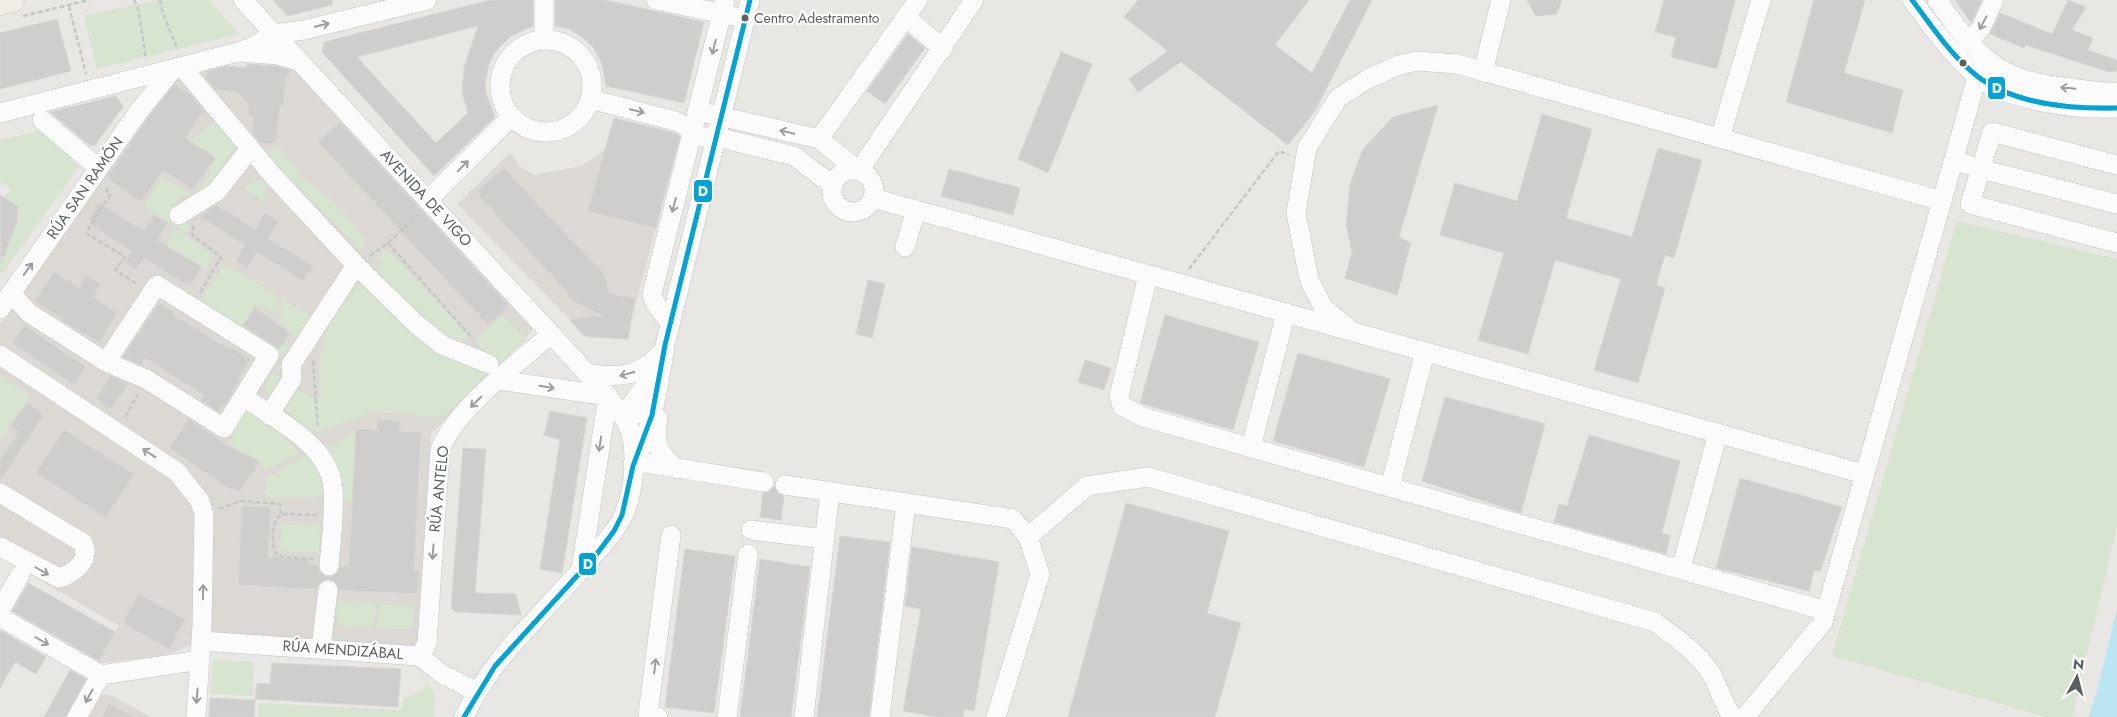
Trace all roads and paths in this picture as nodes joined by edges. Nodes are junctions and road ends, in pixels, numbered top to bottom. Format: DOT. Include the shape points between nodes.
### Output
graph roads {
  1 [pos="89,0"];
  2 [pos="134,0"];
  3 [pos="160,0"];
  4 [pos="243,0"];
  5 [pos="427,0"];
  6 [pos="544,0"];
  7 [pos="656,0"];
  8 [pos="750,0"];
  9 [pos="917,0"];
  10 [pos="1501,0"];
  11 [pos="1761,0"];
  12 [pos="1912,0"];
  13 [pos="1937,0"];
  14 [pos="1994,0"];
  15 [pos="971,1"];
  16 [pos="68,5"];
  17 [pos="10,7"];
  18 [pos="724,7"];
  19 [pos="746,18"];
  20 [pos="907,18"];
  21 [pos="274,34"];
  22 [pos="544,39"];
  23 [pos="1968,43"];
  24 [pos="943,49"];
  25 [pos="238,52"];
  26 [pos="146,60"];
  27 [pos="299,61"];
  28 [pos="178,63"];
  29 [pos="1982,69"];
  30 [pos="1482,72"];
  31 [pos="86,74"];
  32 [pos="127,81"];
  33 [pos="2117,92"];
  34 [pos="590,99"];
  35 [pos="2117,108"];
  36 [pos="139,111"];
  37 [pos="698,111"];
  38 [pos="0,113"];
  39 [pos="722,116"];
  40 [pos="511,117"];
  41 [pos="42,120"];
  42 [pos="692,133"];
  43 [pos="717,137"];
  44 [pos="1720,138"];
  45 [pos="819,140"];
  46 [pos="250,149"];
  47 [pos="1305,160"];
  48 [pos="1954,160"];
  49 [pos="2117,165"];
  50 [pos="93,166"];
  51 [pos="1981,169"];
  52 [pos="860,171"];
  53 [pos="832,185"];
  54 [pos="873,198"];
  55 [pos="1942,201"];
  56 [pos="430,202"];
  57 [pos="2117,204"];
  58 [pos="916,210"];
  59 [pos="179,215"];
  60 [pos="388,243"];
  61 [pos="2117,243"];
  62 [pos="905,247"];
  63 [pos="356,265"];
  64 [pos="1148,275"];
  65 [pos="1178,283"];
  66 [pos="11,293"];
  67 [pos="151,293"];
  68 [pos="192,307"];
  69 [pos="0,309"];
  70 [pos="1286,313"];
  71 [pos="670,323"];
  72 [pos="1352,332"];
  73 [pos="311,334"];
  74 [pos="551,334"];
  75 [pos="663,349"];
  76 [pos="1425,352"];
  77 [pos="0,355"];
  78 [pos="106,362"];
  79 [pos="488,364"];
  80 [pos="586,373"];
  81 [pos="146,379"];
  82 [pos="499,380"];
  83 [pos="659,382"];
  84 [pos="608,396"];
  85 [pos="244,397"];
  86 [pos="269,415"];
  87 [pos="623,417"];
  88 [pos="116,431"];
  89 [pos="1718,434"];
  90 [pos="1251,447"];
  91 [pos="316,452"];
  92 [pos="633,464"];
  93 [pos="677,469"];
  94 [pos="1864,474"];
  95 [pos="764,482"];
  96 [pos="785,485"];
  97 [pos="1390,487"];
  98 [pos="830,492"];
  99 [pos="0,493"];
  100 [pos="906,503"];
  101 [pos="281,514"];
  102 [pos="204,515"];
  103 [pos="332,515"];
  104 [pos="752,530"];
  105 [pos="671,535"];
  106 [pos="1028,537"];
  107 [pos="825,540"];
  108 [pos="0,547"];
  109 [pos="748,554"];
  110 [pos="329,563"];
  111 [pos="1681,569"];
  112 [pos="581,570"];
  113 [pos="20,575"];
  114 [pos="328,590"];
  115 [pos="0,610"];
  116 [pos="1826,611"];
  117 [pos="0,617"];
  118 [pos="201,641"];
  119 [pos="321,648"];
  120 [pos="419,656"];
  121 [pos="200,660"];
  122 [pos="101,674"];
  123 [pos="475,691"];
  124 [pos="653,716"];
  125 [pos="77,717"];
  126 [pos="196,717"];
  127 [pos="464,717"];
  128 [pos="727,717"];
  129 [pos="804,717"];
  130 [pos="880,717"];
  131 [pos="996,717"];
  132 [pos="1732,717"];
  133 [pos="1745,717"];
  1 -- 16 [label="path"];
  2 -- 26 [label="path"];
  3 -- 28 [label="path"];
  4 -- 21 [label="street, AVENIDA DE VIGO"];
  21 -- 5 [label="street, one-way" via="304,30"];
  6 -- 22 [label="street"];
  7 -- 18 [label="street"];
  8 -- 19 [label="street"];
  9 -- 20 [label="street"];
  10 -- 30 [label="street"];
  11 -- 44 [label="street"];
  12 -- 29 [label="street" via="1958,58"];
  13 -- 23 [label="street"];
  14 -- 23 [label="street, one-way" via="1981,28"];
  15 -- 24 [label="street"];
  16 -- 17 [label="path"];
  16 -- 31 [label="path"];
  18 -- 19 [label="street"];
  18 -- 37 [label="street, one-way"];
  19 -- 39 [label="street"];
  20 -- 24 [label="street"];
  20 -- 45 [label="street"];
  21 -- 25 [label="street"];
  21 -- 27 [label="street, AVENIDA DE VIGO"];
  22 -- 34 [label="street" via="572,47 583,58 591,78"];
  22 -- 40 [label="street" via="516,50 506,61 499,90"];
  23 -- 29 [label="street"];
  24 -- 52 [label="street"];
  25 -- 27 [label="street" via="278,55"];
  25 -- 28 [label="street"];
  27 -- 56 [label="street, AVENIDA DE VIGO"];
  28 -- 32 [label="street"];
  28 -- 36 [label="street, RÚA SAN RAMÓN"];
  28 -- 46 [label="street"];
  33 -- 29 [label="street, one-way" via="2050,86"];
  29 -- 35 [label="street" via="2017,96 2048,103"];
  29 -- 48 [label="street"];
  30 -- 44 [label="street"];
  30 -- 47 [label="street" via="1457,64 1417,61 1368,78 1338,98 1307,148"];
  32 -- 36 [label="street" via="136,89"];
  32 -- 38 [label="street"];
  34 -- 40 [label="street" via="574,122 556,130 535,131"];
  34 -- 42 [label="street, one-way" via="675,120"];
  36 -- 50 [label="street, RÚA SAN RAMÓN"];
  37 -- 39 [label="street"];
  37 -- 42 [label="street"];
  39 -- 43 [label="street"];
  45 -- 39 [label="street, one-way"];
  56 -- 40 [label="street, one-way"];
  41 -- 50 [label="street"];
  42 -- 43 [label="street"];
  42 -- 71 [label="street, one-way" via="652,294"];
  43 -- 53 [label="street" via="794,156"];
  43 -- 71 [label="street"];
  44 -- 55 [label="street"];
  45 -- 52 [label="street"];
  46 -- 59 [label="street" via="216,192"];
  46 -- 63 [label="street"];
  47 -- 65 [label="path" via="1279,151"];
  47 -- 72 [label="street" via="1296,213 1309,279 1323,307"];
  48 -- 51 [label="street"];
  48 -- 55 [label="street"];
  49 -- 51 [label="street" via="1992,132"];
  66 -- 50 [label="street, RÚA SAN RAMÓN, one-way"];
  50 -- 67 [label="path" via="110,195 86,233 125,258 115,270"];
  51 -- 57 [label="street"];
  51 -- 61 [label="street" via="1970,204"];
  52 -- 53 [label="street" via="847,170"];
  52 -- 54 [label="street" via="873,184"];
  53 -- 54 [label="street" via="832,197 847,211 865,208"];
  54 -- 58 [label="street"];
  55 -- 94 [label="street"];
  56 -- 60 [label="path"];
  56 -- 74 [label="street, AVENIDA DE VIGO"];
  58 -- 62 [label="street"];
  58 -- 64 [label="street"];
  59 -- 68 [label="path" via="194,226 191,234 222,257"];
  60 -- 63 [label="path"];
  60 -- 79 [label="path" via="472,337"];
  63 -- 73 [label="street"];
  63 -- 79 [label="street" via="442,345"];
  64 -- 65 [label="street"];
  64 -- 90 [label="street" via="1119,386 1122,406 1143,417"];
  65 -- 70 [label="street"];
  66 -- 69 [label="street, RÚA SAN RAMÓN"];
  66 -- 78 [label="street" via="29,313"];
  67 -- 68 [label="street" via="157,285"];
  67 -- 78 [label="street"];
  68 -- 85 [label="street" via="269,355"];
  70 -- 72 [label="street"];
  70 -- 90 [label="street"];
  71 -- 75 [label="street"];
  72 -- 76 [label="street"];
  73 -- 86 [label="street" via="291,365 292,379"];
  73 -- 91 [label="path" via="318,417"];
  74 -- 80 [label="street, AVENIDA DE VIGO"];
  74 -- 82 [label="street, RÚA ANTELO"];
  75 -- 80 [label="street, one-way" via="646,366 627,376"];
  75 -- 83 [label="street"];
  75 -- 87 [label="street" via="644,387"];
  76 -- 89 [label="street"];
  76 -- 97 [label="street"];
  77 -- 88 [label="street"];
  78 -- 81 [label="street"];
  80 -- 84 [label="street, AVENIDA DE VIGO"];
  81 -- 85 [label="street" via="224,428"];
  81 -- 88 [label="path"];
  82 -- 84 [label="street, one-way"];
  82 -- 120 [label="street, RÚA ANTELO, one-way" via="460,418 440,450 427,644"];
  83 -- 87 [label="street" via="639,414"];
  83 -- 92 [label="street" via="645,437"];
  83 -- 93 [label="street" via="657,445 663,457"];
  84 -- 87 [label="street, AVENIDA DE VIGO"];
  84 -- 112 [label="street, one-way"];
  85 -- 86 [label="street"];
  86 -- 91 [label="street"];
  87 -- 92 [label="street, AVENIDA DE VIGO" via="629,429"];
  102 -- 88 [label="street, one-way" via="200,501 177,472"];
  89 -- 94 [label="street"];
  89 -- 111 [label="street"];
  90 -- 97 [label="street"];
  91 -- 103 [label="street" via="327,465 333,488"];
  92 -- 93 [label="street" via="647,463"];
  92 -- 112 [label="street" via="624,514"];
  93 -- 95 [label="street"];
  94 -- 116 [label="street"];
  96 -- 98 [label="street"];
  97 -- 111 [label="street"];
  98 -- 100 [label="street"];
  98 -- 107 [label="street"];
  108 -- 99 [label="street, one-way" via="59,578 76,570 86,548 83,543"];
  100 -- 106 [label="street" via="1013,519"];
  100 -- 130 [label="street"];
  101 -- 102 [label="path" via="280,504 241,501"];
  101 -- 103 [label="path"];
  101 -- 110 [label="path" via="275,520 273,549 276,554 283,558"];
  118 -- 102 [label="street, one-way"];
  103 -- 110 [label="street"];
  104 -- 107 [label="street"];
  124 -- 105 [label="street, one-way"];
  106 -- 131 [label="street" via="1040,574"];
  106 -- 132 [label="street" via="1086,486 1148,477 1654,622 1686,645 1711,674"];
  107 -- 129 [label="street"];
  109 -- 128 [label="street"];
  111 -- 116 [label="street"];
  112 -- 123 [label="street"];
  113 -- 115 [label="street"];
  114 -- 119 [label="street"];
  116 -- 133 [label="street" via="1823,622"];
  117 -- 122 [label="street, one-way"];
  118 -- 119 [label="street, RÚA MENDIZÁBAL"];
  118 -- 121 [label="street"];
  119 -- 120 [label="street, RÚA MENDIZÁBAL"];
  120 -- 123 [label="street, RÚA MENDIZÁBAL" via="442,674"];
  121 -- 122 [label="street"];
  121 -- 126 [label="street, one-way"];
  122 -- 125 [label="street, one-way"];
  123 -- 127 [label="street"];
}
